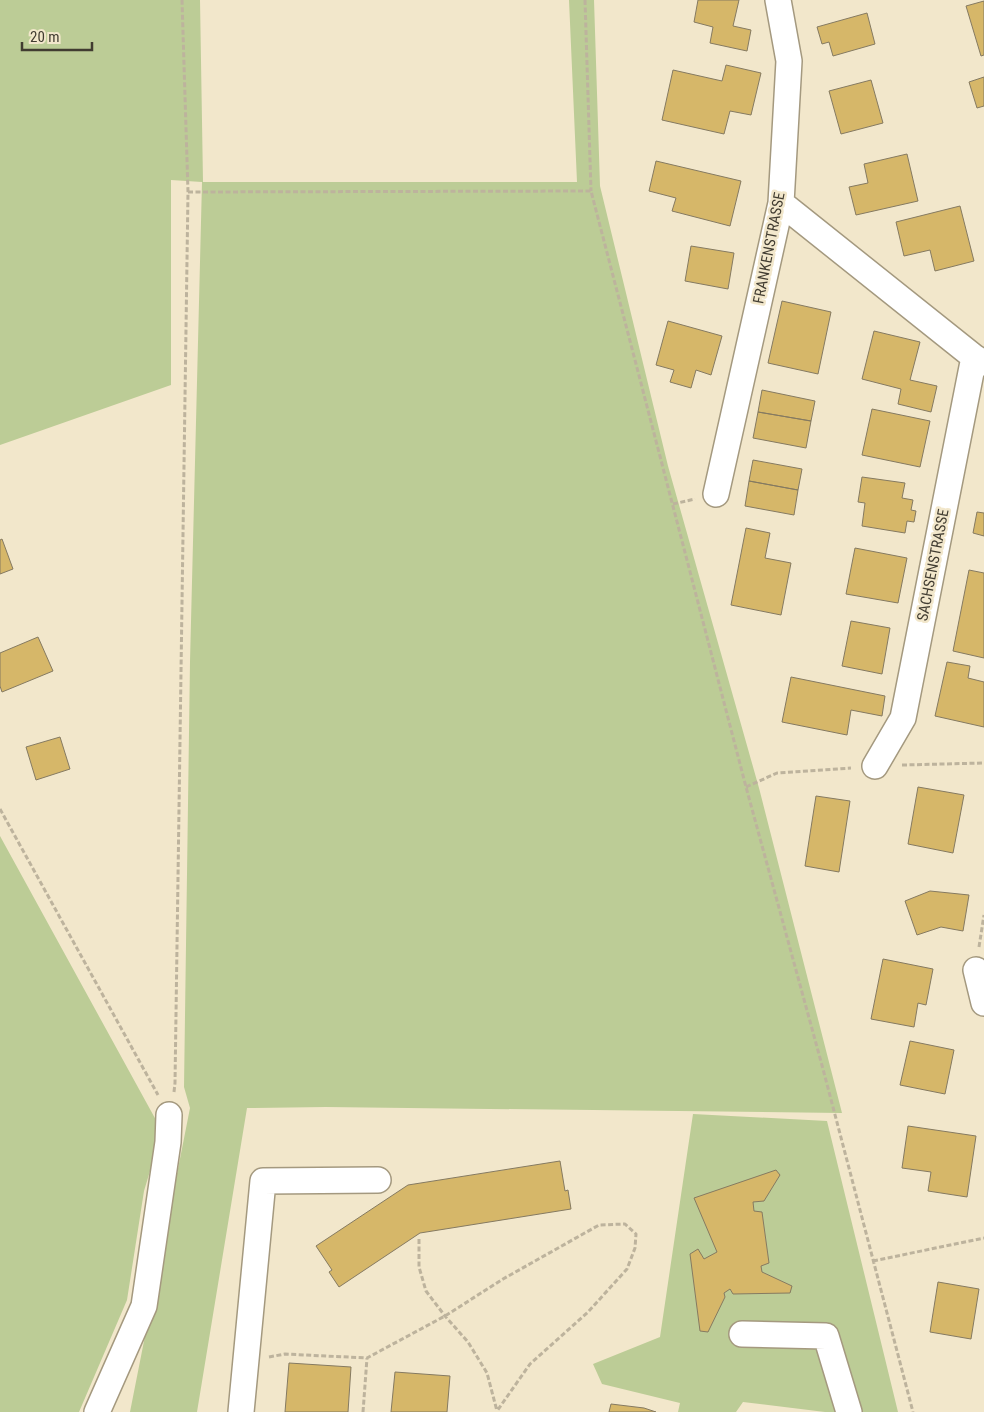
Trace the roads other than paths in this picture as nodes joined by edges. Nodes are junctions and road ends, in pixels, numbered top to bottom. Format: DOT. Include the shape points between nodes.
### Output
graph roads {
  1 [pos="778,0"];
  2 [pos="781,203"];
  3 [pos="979,360"];
  4 [pos="716,494"];
  5 [pos="875,766"];
  6 [pos="976,970"];
  7 [pos="984,1003"];
  8 [pos="169,1115"];
  9 [pos="378,1180"];
  10 [pos="742,1334"];
  11 [pos="97,1412"];
  12 [pos="241,1412"];
  13 [pos="849,1412"];
  1 -- 2 [label="street, FRANKENSTRASSE" via="789,61"];
  2 -- 3 [label="street, SACHSENSTRASSE"];
  2 -- 4 [label="street, FRANKENSTRASSE"];
  3 -- 5 [label="street, SACHSENSTRASSE" via="903,718"];
  6 -- 7 [label="street"];
  8 -- 11 [label="street" via="168,1142 144,1306"];
  9 -- 12 [label="street" via="263,1180"];
  10 -- 13 [label="street" via="826,1336"];
}
